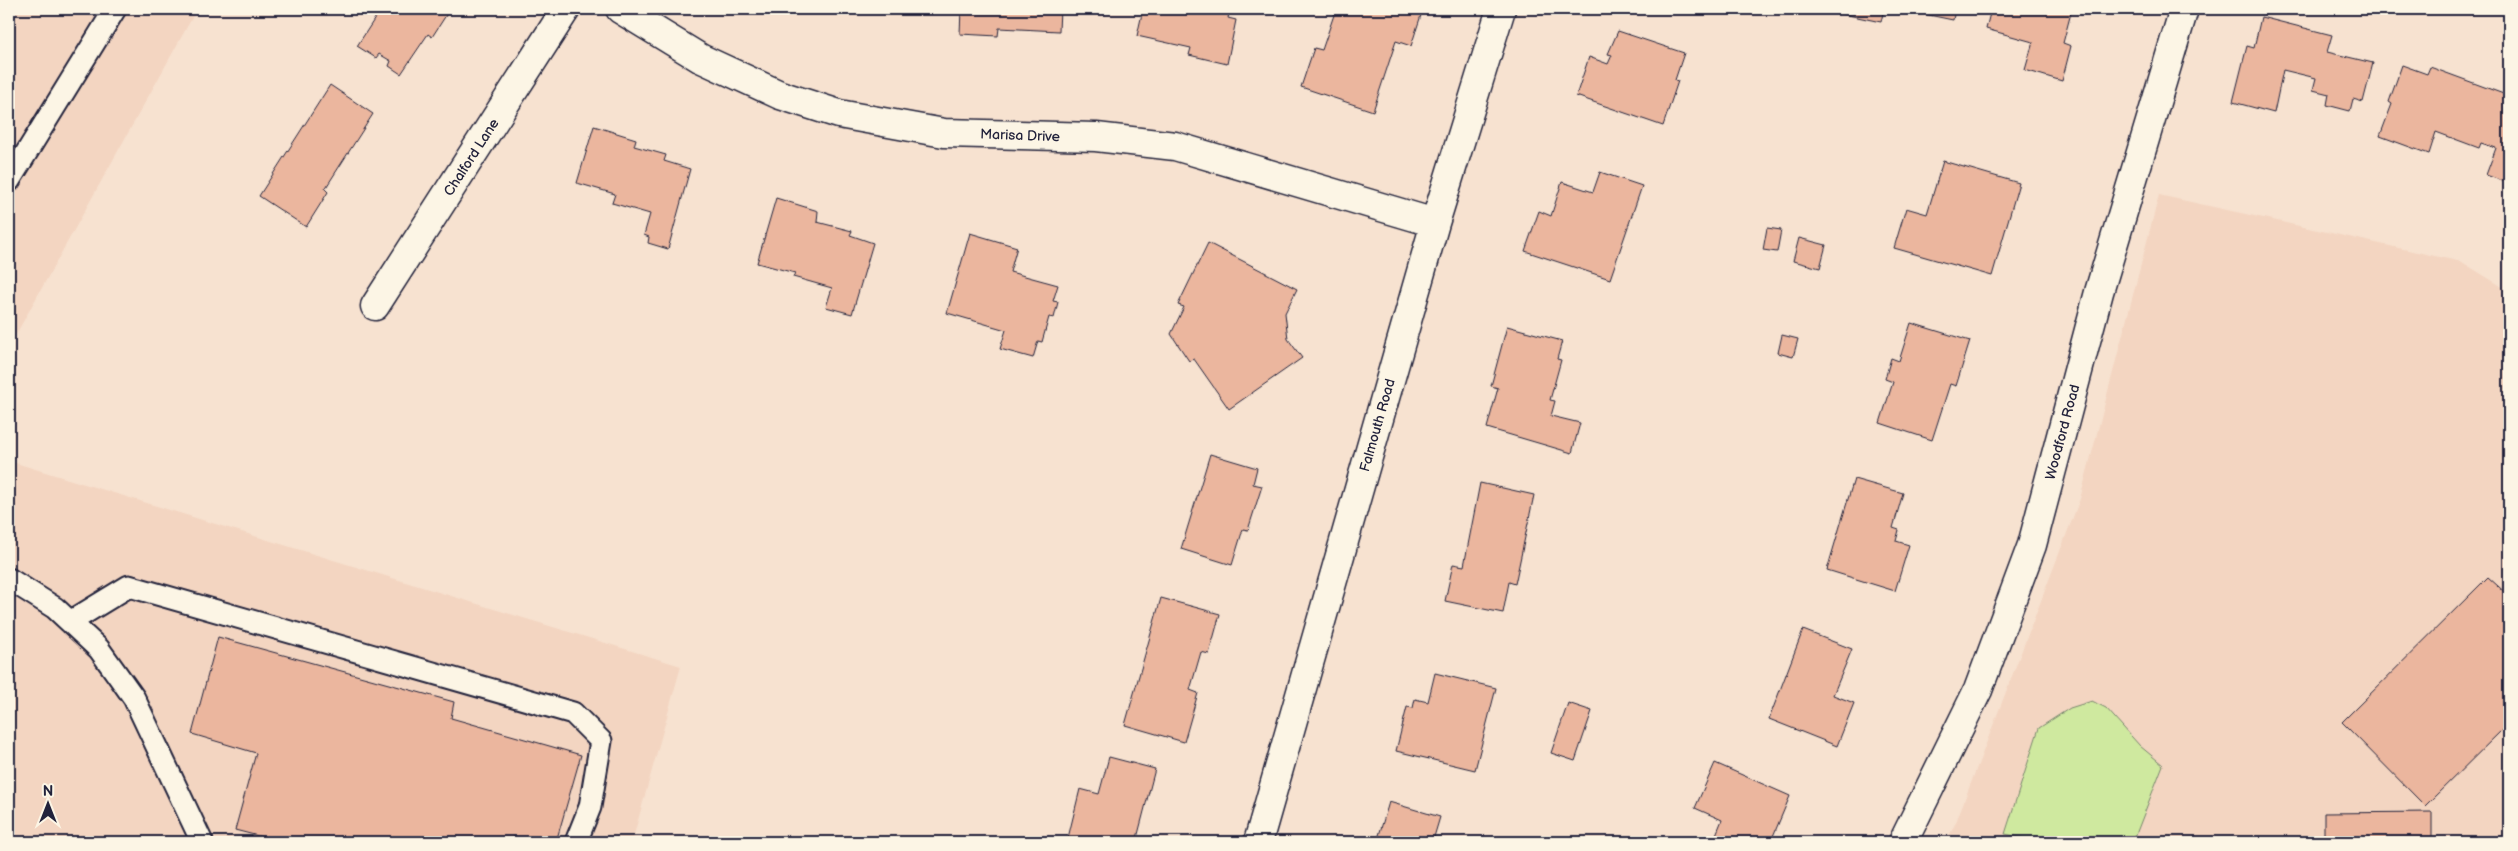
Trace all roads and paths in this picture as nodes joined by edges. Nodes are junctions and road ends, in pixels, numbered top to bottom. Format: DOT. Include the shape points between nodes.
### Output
graph roads {
  1 [pos="115,9"];
  2 [pos="566,9"];
  3 [pos="620,9"];
  4 [pos="1501,9"];
  5 [pos="2184,9"];
  6 [pos="9,182"];
  7 [pos="1435,223"];
  8 [pos="375,306"];
  9 [pos="9,579"];
  10 [pos="70,622"];
  11 [pos="202,842"];
  12 [pos="576,842"];
  13 [pos="1258,842"];
  14 [pos="1903,842"];
  1 -- 6 [label="lane"];
  2 -- 8 [label="street, Chalford Lane"];
  3 -- 7 [label="street, Marisa Drive" via="700,58 780,94 839,114 944,133 1096,137 1175,146"];
  4 -- 7 [label="street, Falmouth Road"];
  5 -- 14 [label="street, Woodford Road" via="2099,292 2032,545 1978,690"];
  7 -- 13 [label="street, Falmouth Road"];
  9 -- 10 [label="lane"];
  10 -- 11 [label="lane" via="99,649 134,698"];
  10 -- 12 [label="lane" via="129,586 573,713 601,741 590,807"];
}
